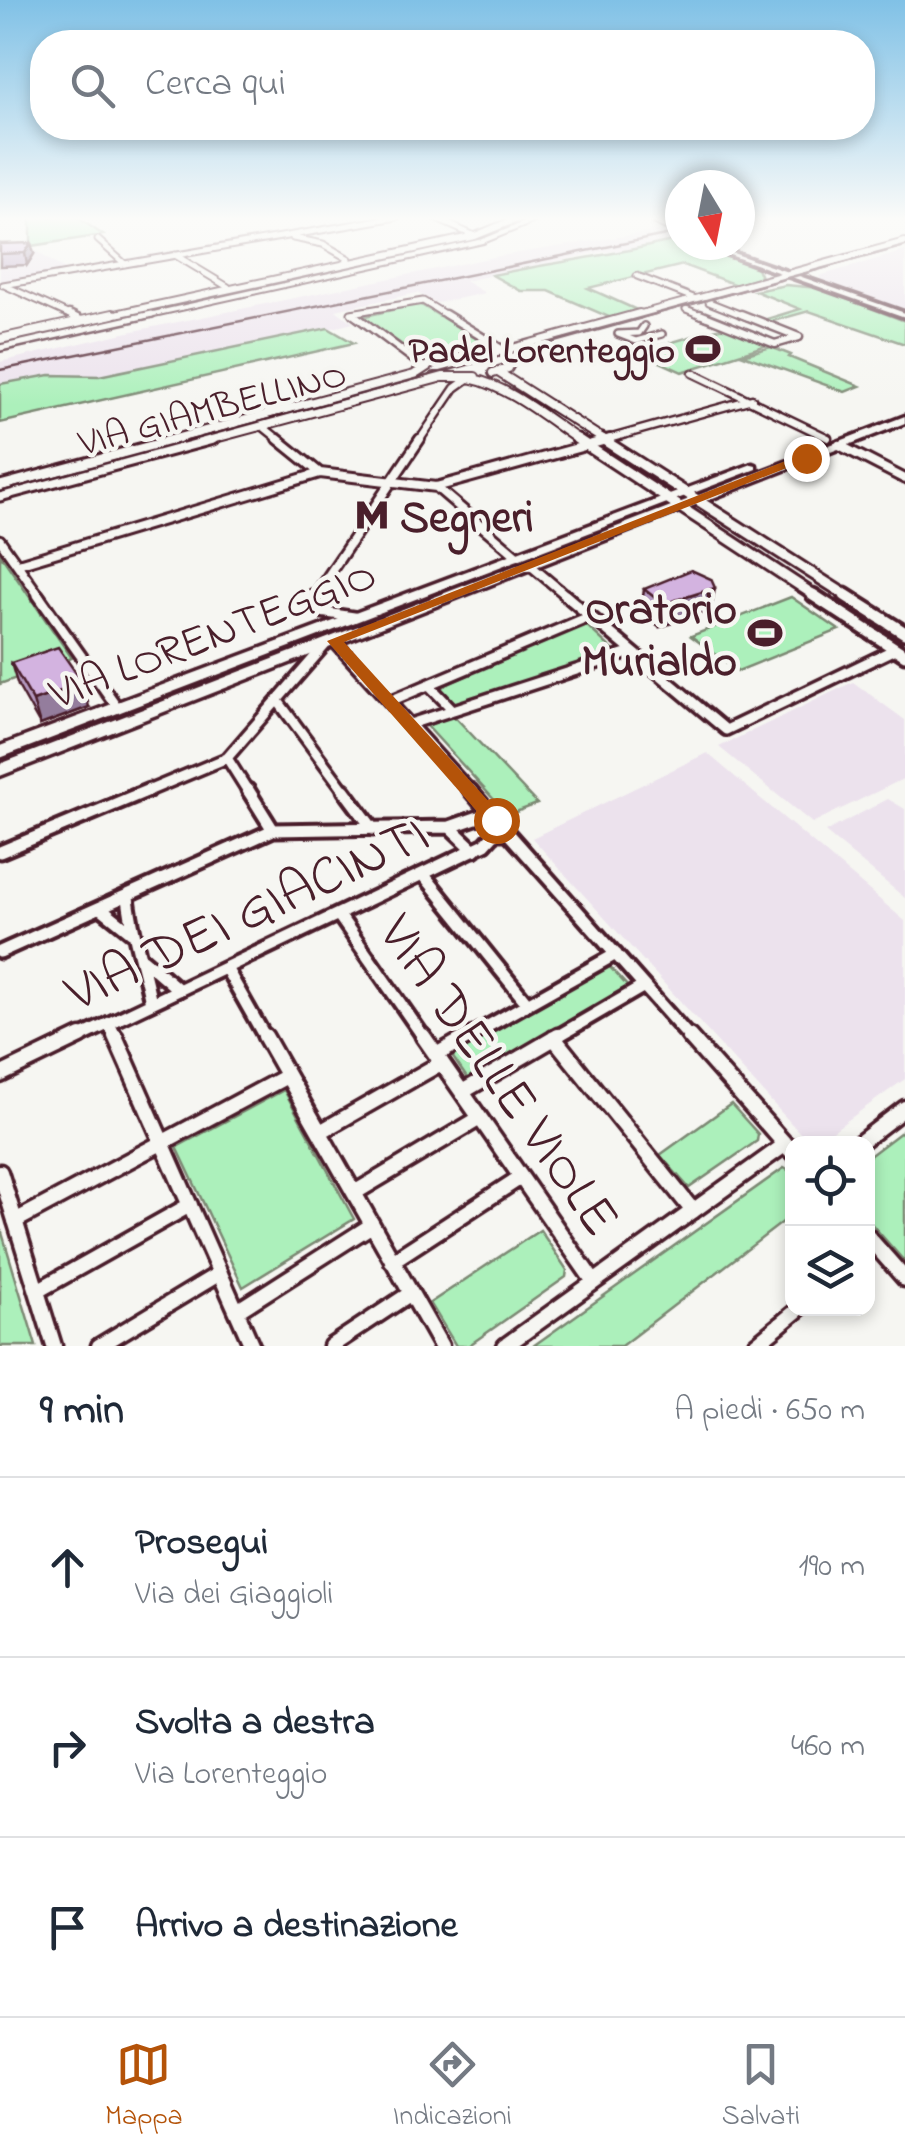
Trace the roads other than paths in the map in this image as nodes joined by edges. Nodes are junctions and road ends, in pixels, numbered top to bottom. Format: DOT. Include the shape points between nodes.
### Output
graph roads {
  1 [pos="28,280"];
  2 [pos="216,280"];
  3 [pos="262,280"];
  4 [pos="311,280"];
  5 [pos="647,280"];
  6 [pos="776,280"];
  7 [pos="780,280"];
  8 [pos="804,280"];
  9 [pos="2,284"];
  10 [pos="228,287"];
  11 [pos="696,299"];
  12 [pos="709,302"];
  13 [pos="686,308"];
  14 [pos="905,313"];
  15 [pos="81,320"];
  16 [pos="644,326"];
  17 [pos="662,334"];
  18 [pos="638,335"];
  19 [pos="0,339"];
  20 [pos="0,348"];
  21 [pos="506,351"];
  22 [pos="515,356"];
  23 [pos="425,368"];
  24 [pos="498,372"];
  25 [pos="692,372"];
  26 [pos="439,378"];
  27 [pos="469,378"];
  28 [pos="454,388"];
  29 [pos="752,399"];
  30 [pos="905,409"];
  31 [pos="905,420"];
  32 [pos="260,425"];
  33 [pos="606,440"];
  34 [pos="834,442"];
  35 [pos="586,445"];
  36 [pos="320,473"];
  37 [pos="905,479"];
  38 [pos="389,482"];
  39 [pos="0,486"];
  40 [pos="436,486"];
  41 [pos="0,496"];
  42 [pos="692,496"];
  43 [pos="667,500"];
  44 [pos="680,507"];
  45 [pos="589,529"];
  46 [pos="602,537"];
  47 [pos="0,540"];
  48 [pos="523,561"];
  49 [pos="18,564"];
  50 [pos="444,591"];
  51 [pos="358,617"];
  52 [pos="589,617"];
  53 [pos="905,633"];
  54 [pos="328,638"];
  55 [pos="902,649"];
  56 [pos="632,652"];
  57 [pos="429,685"];
  58 [pos="278,701"];
  59 [pos="390,701"];
  60 [pos="453,710"];
  61 [pos="121,714"];
  62 [pos="410,724"];
  63 [pos="0,752"];
  64 [pos="227,758"];
  65 [pos="0,770"];
  66 [pos="490,813"];
  67 [pos="450,828"];
  68 [pos="373,829"];
  69 [pos="272,830"];
  70 [pos="502,833"];
  71 [pos="474,850"];
  72 [pos="0,852"];
  73 [pos="423,874"];
  74 [pos="128,896"];
  75 [pos="101,908"];
  76 [pos="338,914"];
  77 [pos="130,932"];
  78 [pos="0,952"];
  79 [pos="616,954"];
  80 [pos="143,959"];
  81 [pos="226,968"];
  82 [pos="644,986"];
  83 [pos="179,990"];
  84 [pos="152,1003"];
  85 [pos="527,1004"];
  86 [pos="109,1023"];
  87 [pos="554,1038"];
  88 [pos="439,1059"];
  89 [pos="0,1076"];
  90 [pos="287,1076"];
  91 [pos="462,1092"];
  92 [pos="905,1108"];
  93 [pos="480,1118"];
  94 [pos="320,1132"];
  95 [pos="868,1136"];
  96 [pos="162,1143"];
  97 [pos="785,1144"];
  98 [pos="785,1151"];
  99 [pos="0,1172"];
  100 [pos="522,1178"];
  101 [pos="354,1193"];
  102 [pos="190,1205"];
  103 [pos="694,1211"];
  104 [pos="15,1221"];
  105 [pos="372,1226"];
  106 [pos="875,1251"];
  107 [pos="392,1260"];
  108 [pos="220,1273"];
  109 [pos="905,1279"];
  110 [pos="594,1282"];
  111 [pos="37,1291"];
  112 [pos="411,1293"];
  113 [pos="236,1311"];
  114 [pos="790,1316"];
  115 [pos="54,1346"];
  116 [pos="99,1346"];
  117 [pos="252,1346"];
  118 [pos="331,1346"];
  119 [pos="441,1346"];
  120 [pos="505,1346"];
  121 [pos="754,1346"];
  1 -- 9 [label="street"];
  2 -- 10 [label="street"];
  3 -- 10 [label="street"];
  4 -- 20 [label="street"];
  5 -- 11 [label="street"];
  6 -- 11 [label="street, VIA GIAMBELLINO"];
  7 -- 12 [label="street"];
  8 -- 14 [label="main road"];
  9 -- 15 [label="street"];
  10 -- 15 [label="street"];
  11 -- 21 [label="street, VIA GIAMBELLINO"];
  12 -- 13 [label="street"];
  12 -- 13 [label="street" via="802,338 774,344"];
  13 -- 22 [label="street"];
  15 -- 19 [label="street"];
  16 -- 18 [label="street"];
  17 -- 18 [label="street"];
  18 -- 18 [label="street" via="624,338"];
  21 -- 22 [label="street"];
  21 -- 23 [label="street, VIA GIAMBELLINO" via="443,358"];
  21 -- 23 [label="street" via="420,300 351,314"];
  22 -- 24 [label="street"];
  23 -- 26 [label="street"];
  23 -- 39 [label="street, VIA GIAMBELLINO"];
  24 -- 27 [label="street"];
  24 -- 33 [label="street"];
  25 -- 29 [label="street"];
  26 -- 27 [label="street, VIA GIAMBELLINO"];
  26 -- 28 [label="street"];
  26 -- 32 [label="street, VIA GIAMBELLINO"];
  27 -- 28 [label="street"];
  27 -- 35 [label="street" via="502,390"];
  28 -- 38 [label="street"];
  29 -- 33 [label="street"];
  29 -- 34 [label="street"];
  30 -- 34 [label="main road, VIA LORENTEGGIO"];
  31 -- 34 [label="main road, VIA LORENTEGGIO"];
  32 -- 36 [label="street"];
  32 -- 41 [label="street, VIA GIAMBELLINO"];
  33 -- 35 [label="street"];
  33 -- 42 [label="street"];
  34 -- 37 [label="street"];
  34 -- 42 [label="main road, VIA LORENTEGGIO"];
  35 -- 40 [label="street"];
  35 -- 43 [label="street"];
  36 -- 38 [label="street"];
  36 -- 49 [label="street"];
  38 -- 40 [label="street"];
  38 -- 51 [label="street" via="312,596 327,615"];
  40 -- 48 [label="street"];
  42 -- 43 [label="main road, VIA LORENTEGGIO"];
  42 -- 44 [label="main road, VIA LORENTEGGIO"];
  42 -- 53 [label="street"];
  43 -- 44 [label="street"];
  43 -- 45 [label="main road, VIA LORENTEGGIO"];
  44 -- 46 [label="main road, VIA LORENTEGGIO"];
  44 -- 55 [label="street"];
  45 -- 46 [label="main road"];
  45 -- 48 [label="main road, VIA LORENTEGGIO"];
  46 -- 48 [label="main road, VIA LORENTEGGIO"];
  47 -- 49 [label="street"];
  48 -- 50 [label="main road, VIA LORENTEGGIO"];
  48 -- 52 [label="street"];
  49 -- 61 [label="street"];
  50 -- 51 [label="main road, VIA LORENTEGGIO"];
  50 -- 54 [label="main road, VIA LORENTEGGIO"];
  51 -- 54 [label="main road, VIA LORENTEGGIO"];
  52 -- 56 [label="street"];
  52 -- 57 [label="street"];
  54 -- 58 [label="street"];
  54 -- 59 [label="street"];
  54 -- 61 [label="main road, VIA LORENTEGGIO"];
  55 -- 56 [label="street" via="726,730"];
  56 -- 60 [label="street"];
  57 -- 59 [label="street"];
  57 -- 60 [label="street"];
  58 -- 64 [label="street"];
  58 -- 68 [label="street"];
  59 -- 62 [label="street"];
  60 -- 62 [label="street"];
  61 -- 63 [label="main road, VIA LORENTEGGIO"];
  61 -- 65 [label="main road, VIA LORENTEGGIO"];
  62 -- 66 [label="street"];
  64 -- 69 [label="street"];
  64 -- 72 [label="street"];
  66 -- 67 [label="street, VIA DEI GIACINTI"];
  66 -- 70 [label="street"];
  67 -- 68 [label="street"];
  67 -- 71 [label="street, VIA DEI GIACINTI"];
  68 -- 69 [label="street"];
  69 -- 74 [label="street"];
  70 -- 71 [label="street, VIA DEI GIACINTI"];
  70 -- 79 [label="street"];
  71 -- 73 [label="street, VIA DEI GIACINTI"];
  73 -- 76 [label="street, VIA DEI GIACINTI"];
  73 -- 85 [label="street"];
  74 -- 75 [label="street"];
  74 -- 77 [label="street"];
  75 -- 77 [label="street"];
  75 -- 78 [label="street"];
  76 -- 81 [label="street, VIA DEI GIACINTI"];
  76 -- 88 [label="street, VIA DELLE VIOLE"];
  77 -- 80 [label="street"];
  79 -- 82 [label="street"];
  79 -- 85 [label="street"];
  80 -- 83 [label="street"];
  80 -- 84 [label="street"];
  81 -- 83 [label="street, VIA DEI GIACINTI"];
  81 -- 90 [label="street"];
  82 -- 87 [label="street"];
  82 -- 97 [label="street"];
  83 -- 84 [label="street, VIA DEI GIACINTI"];
  84 -- 86 [label="street, VIA DEI GIACINTI"];
  85 -- 88 [label="street"];
  86 -- 89 [label="street, VIA DEI GIACINTI"];
  86 -- 96 [label="street"];
  87 -- 91 [label="street"];
  87 -- 103 [label="street"];
  88 -- 91 [label="street, VIA DELLE VIOLE"];
  88 -- 94 [label="street"];
  90 -- 94 [label="street"];
  90 -- 96 [label="street"];
  91 -- 93 [label="street, VIA DELLE VIOLE"];
  92 -- 95 [label="street"];
  93 -- 100 [label="street, VIA DELLE VIOLE"];
  93 -- 101 [label="street"];
  94 -- 101 [label="street"];
  96 -- 102 [label="street"];
  96 -- 104 [label="street"];
  98 -- 103 [label="street"];
  99 -- 104 [label="street"];
  100 -- 107 [label="street"];
  100 -- 110 [label="street, VIA DELLE VIOLE"];
  101 -- 105 [label="street"];
  102 -- 108 [label="street"];
  102 -- 111 [label="street"];
  103 -- 110 [label="street"];
  104 -- 111 [label="street"];
  105 -- 107 [label="street"];
  105 -- 113 [label="street"];
  106 -- 109 [label="street"];
  107 -- 112 [label="street"];
  108 -- 113 [label="street"];
  108 -- 116 [label="street"];
  110 -- 120 [label="street"];
  111 -- 115 [label="street"];
  112 -- 118 [label="street"];
  112 -- 119 [label="street"];
  113 -- 117 [label="street"];
  114 -- 121 [label="street"];
}
